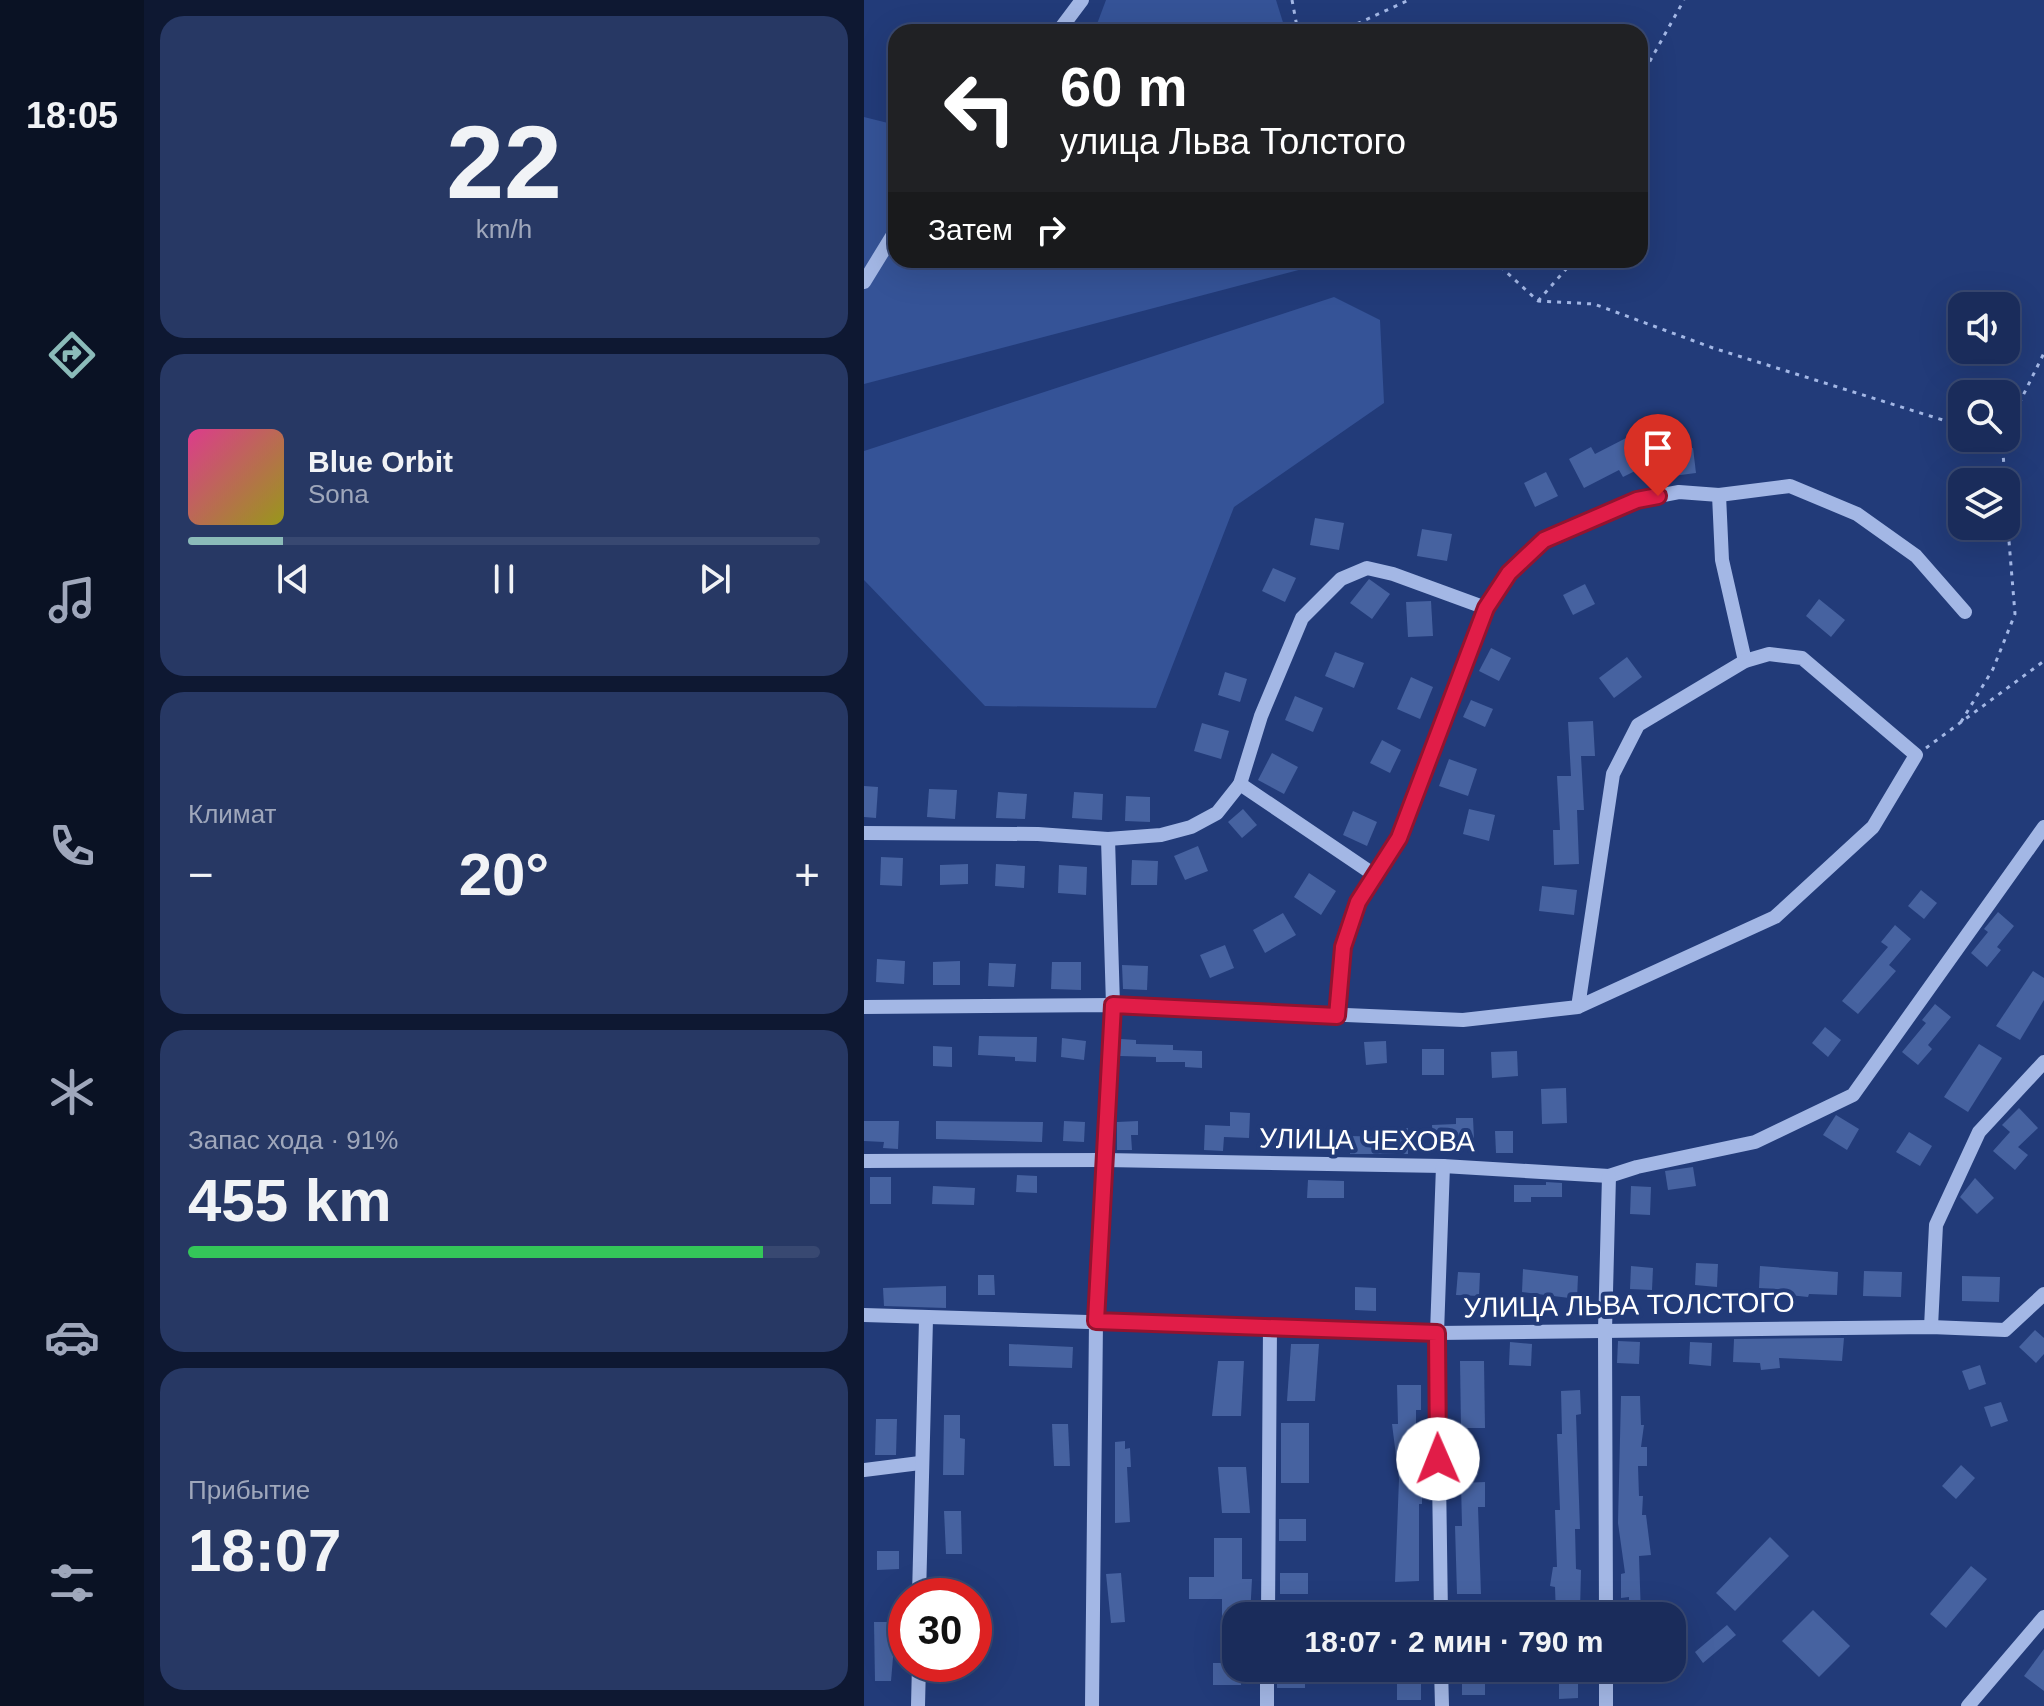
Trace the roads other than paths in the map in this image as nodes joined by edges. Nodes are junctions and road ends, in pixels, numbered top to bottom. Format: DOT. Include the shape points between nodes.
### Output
graph roads {
  1 [pos="1082,0"];
  2 [pos="1064,24"];
  3 [pos="888,243"];
  4 [pos="864,282"];
  5 [pos="1719,495"];
  6 [pos="1486,608"];
  7 [pos="1965,612"];
  8 [pos="1745,661"];
  9 [pos="1240,784"];
  10 [pos="2044,827"];
  11 [pos="864,833"];
  12 [pos="1108,839"];
  13 [pos="1376,876"];
  14 [pos="1113,1005"];
  15 [pos="864,1007"];
  16 [pos="1578,1007"];
  17 [pos="1337,1016"];
  18 [pos="2044,1062"];
  19 [pos="1105,1160"];
  20 [pos="864,1161"];
  21 [pos="1443,1166"];
  22 [pos="1609,1176"];
  23 [pos="2044,1294"];
  24 [pos="864,1315"];
  25 [pos="926,1319"];
  26 [pos="1096,1321"];
  27 [pos="1270,1326"];
  28 [pos="1931,1327"];
  29 [pos="1605,1330"];
  30 [pos="1437,1333"];
  31 [pos="920,1463"];
  32 [pos="864,1470"];
  33 [pos="919,1578"];
  34 [pos="1268,1602"];
  35 [pos="1441,1602"];
  36 [pos="1606,1602"];
  37 [pos="2044,1617"];
  38 [pos="919,1682"];
  39 [pos="1267,1682"];
  40 [pos="1441,1682"];
  41 [pos="1606,1682"];
  42 [pos="918,1706"];
  43 [pos="1092,1706"];
  44 [pos="1267,1706"];
  45 [pos="1442,1706"];
  46 [pos="1606,1706"];
  47 [pos="1968,1706"];
  1 -- 2 [label="street"];
  3 -- 4 [label="street"];
  5 -- 6 [label="street" via="1679,492 1637,500 1544,540 1509,573"];
  5 -- 7 [label="street" via="1790,486 1857,514 1916,556"];
  5 -- 8 [label="street" via="1722,560"];
  6 -- 9 [label="street" via="1367,568 1341,579 1302,618 1261,716"];
  6 -- 13 [label="street" via="1399,838"];
  8 -- 16 [label="street" via="1638,725 1613,774"];
  8 -- 16 [label="street" via="1769,654 1802,658 1916,755 1873,827 1775,917"];
  9 -- 12 [label="street" via="1217,813 1191,827"];
  9 -- 13 [label="street"];
  10 -- 22 [label="street, УЛИЦА ЧЕХОВА" via="1853,1095 1755,1142"];
  11 -- 12 [label="street"];
  12 -- 14 [label="street"];
  13 -- 17 [label="street" via="1358,902 1343,947"];
  14 -- 15 [label="street"];
  14 -- 17 [label="street"];
  14 -- 19 [label="street"];
  16 -- 17 [label="street" via="1463,1020"];
  18 -- 28 [label="street" via="1979,1132 1936,1225"];
  19 -- 20 [label="street, УЛИЦА ЧЕХОВА"];
  19 -- 21 [label="street, УЛИЦА ЧЕХОВА"];
  19 -- 26 [label="street"];
  21 -- 22 [label="street, УЛИЦА ЧЕХОВА"];
  21 -- 30 [label="street"];
  22 -- 29 [label="street"];
  23 -- 28 [label="street, УЛИЦА ЛЬВА ТОЛСТОГО" via="2005,1330"];
  24 -- 25 [label="street, УЛИЦА ЛЬВА ТОЛСТОГО"];
  25 -- 26 [label="street, УЛИЦА ЛЬВА ТОЛСТОГО"];
  25 -- 31 [label="street"];
  26 -- 27 [label="street, УЛИЦА ЛЬВА ТОЛСТОГО"];
  26 -- 43 [label="street"];
  27 -- 30 [label="street, УЛИЦА ЛЬВА ТОЛСТОГО"];
  27 -- 34 [label="street"];
  28 -- 29 [label="street, УЛИЦА ЛЬВА ТОЛСТОГО"];
  29 -- 30 [label="street, УЛИЦА ЛЬВА ТОЛСТОГО"];
  29 -- 36 [label="street"];
  30 -- 35 [label="street"];
  31 -- 32 [label="street"];
  31 -- 33 [label="street"];
  37 -- 47 [label="street"];
  38 -- 42 [label="street"];
  39 -- 44 [label="street"];
  40 -- 45 [label="street"];
  41 -- 46 [label="street"];
}
